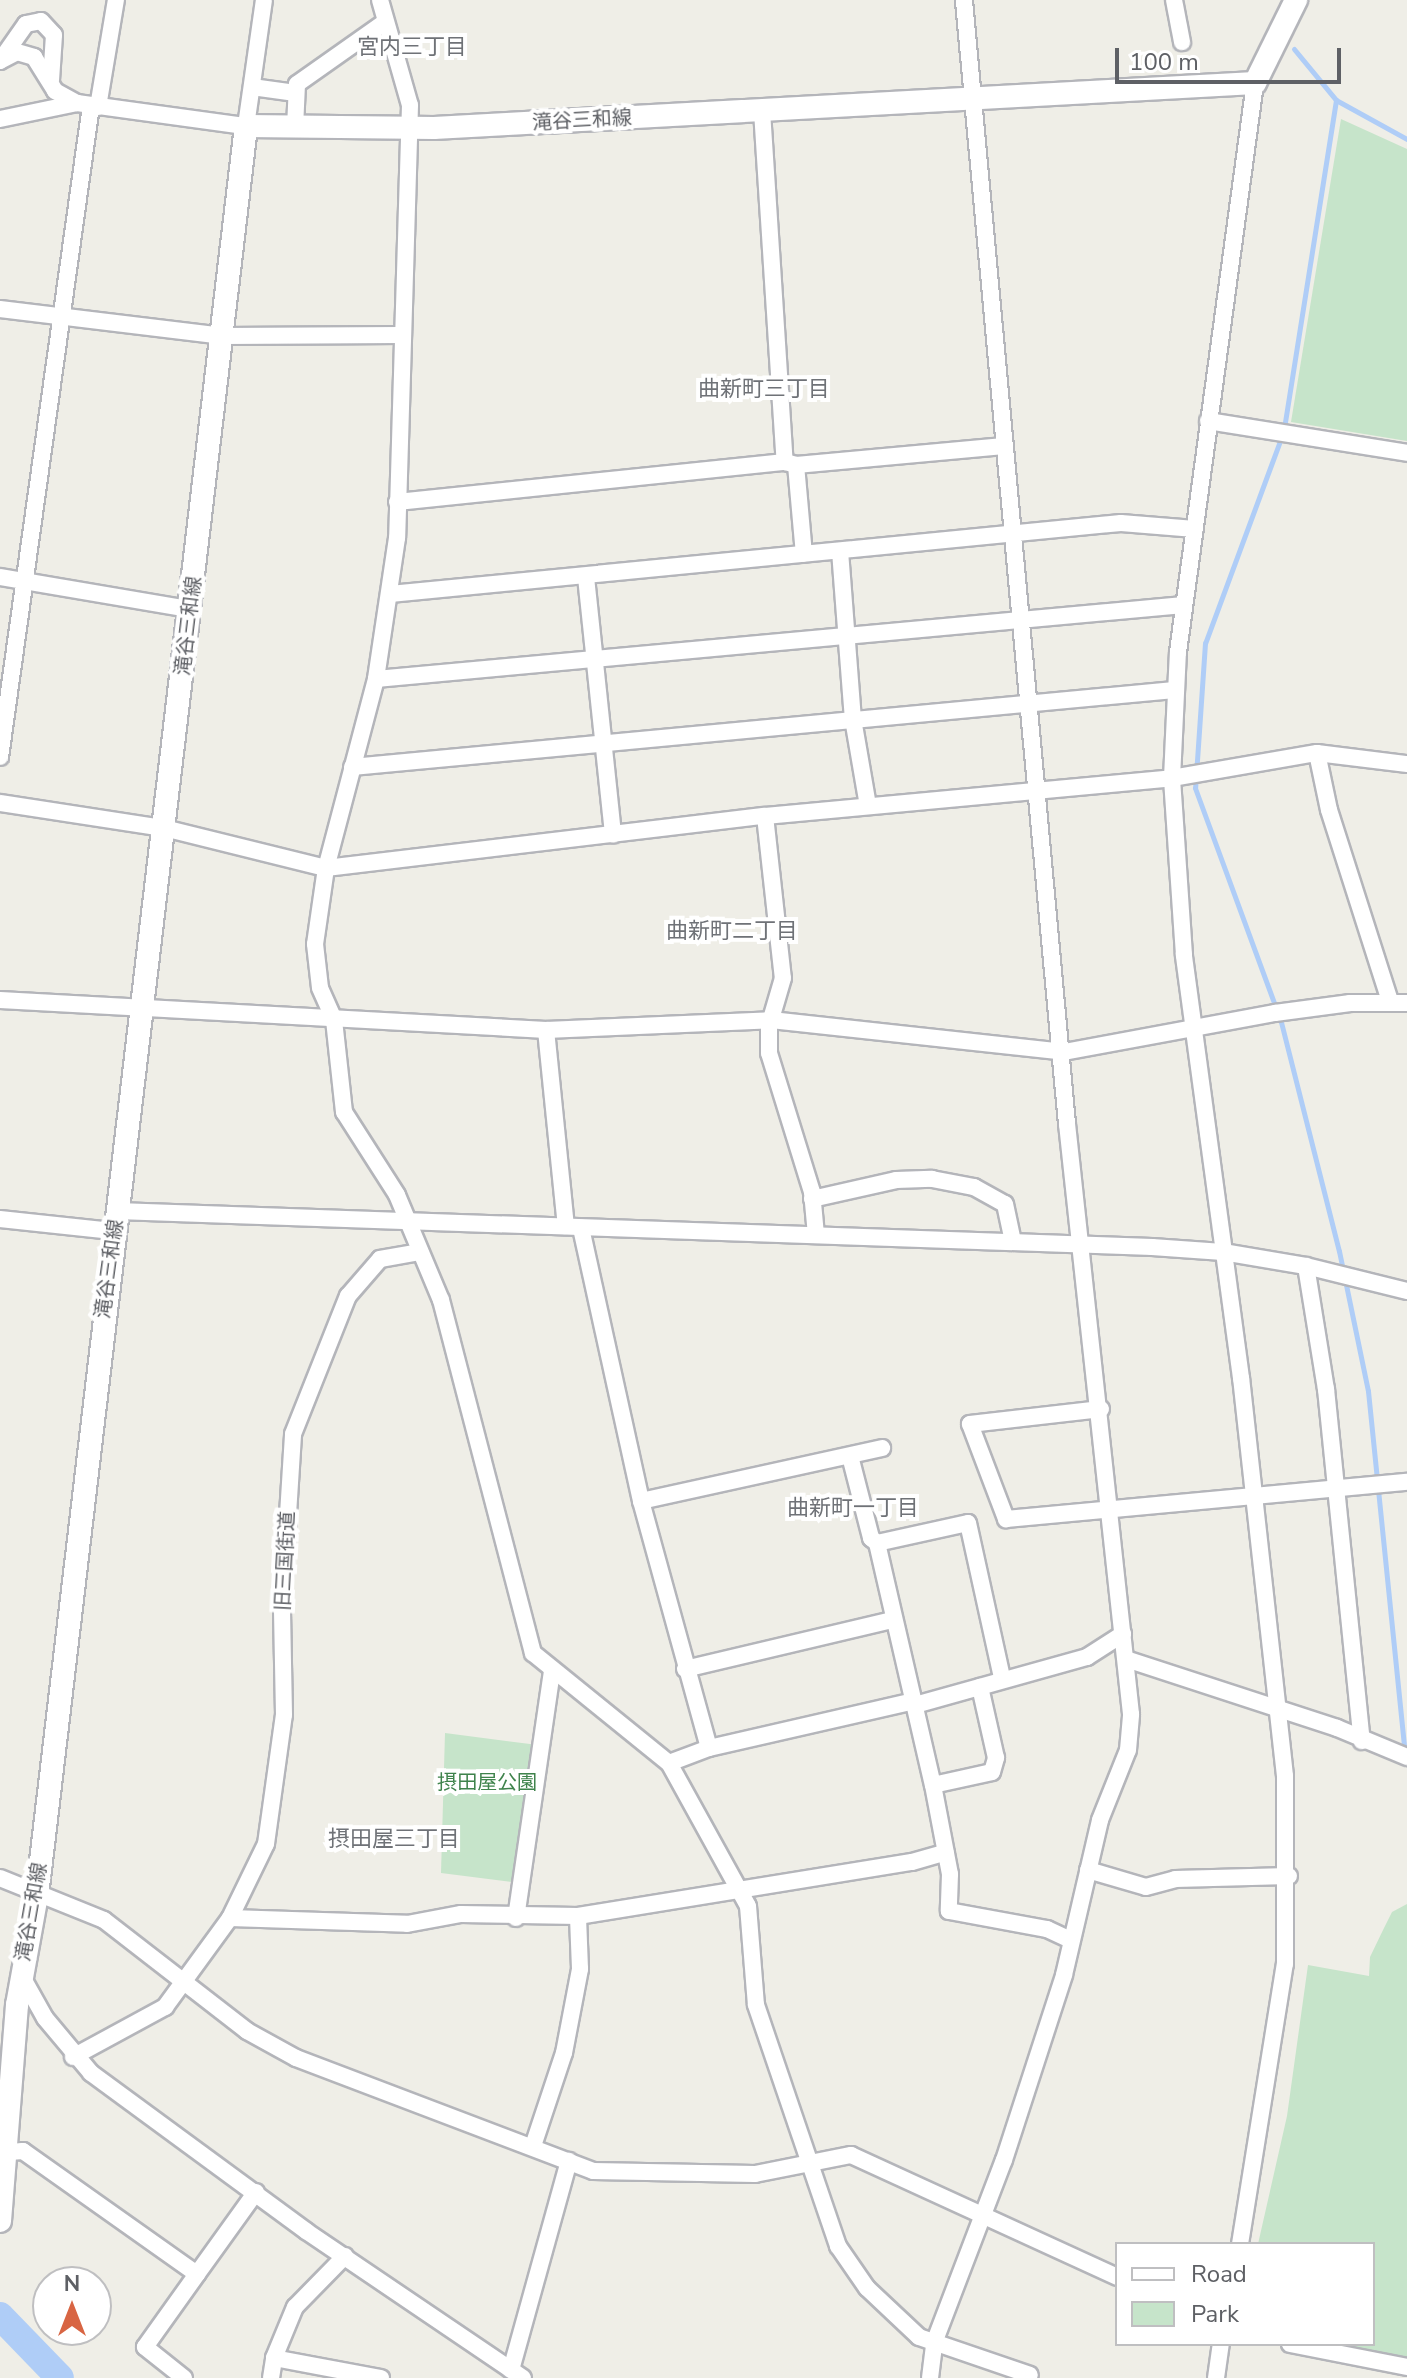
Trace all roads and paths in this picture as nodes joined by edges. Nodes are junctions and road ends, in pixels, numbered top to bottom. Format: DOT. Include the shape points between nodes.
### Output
graph roads {
  1 [pos="116,0"];
  2 [pos="264,0"];
  3 [pos="380,0"];
  4 [pos="964,0"];
  5 [pos="1174,0"];
  6 [pos="1296,0"];
  7 [pos="385,22"];
  8 [pos="1182,42"];
  9 [pos="0,61"];
  10 [pos="51,80"];
  11 [pos="1255,83"];
  12 [pos="252,87"];
  13 [pos="296,93"];
  14 [pos="973,98"];
  15 [pos="89,105"];
  16 [pos="762,111"];
  17 [pos="0,119"];
  18 [pos="246,126"];
  19 [pos="410,127"];
  20 [pos="295,128"];
  21 [pos="0,309"];
  22 [pos="60,317"];
  23 [pos="401,335"];
  24 [pos="223,336"];
  25 [pos="1208,421"];
  26 [pos="1004,446"];
  27 [pos="1407,453"];
  28 [pos="791,464"];
  29 [pos="397,502"];
  30 [pos="1195,529"];
  31 [pos="1013,537"];
  32 [pos="840,551"];
  33 [pos="804,554"];
  34 [pos="0,577"];
  35 [pos="586,577"];
  36 [pos="24,581"];
  37 [pos="390,594"];
  38 [pos="1184,605"];
  39 [pos="190,609"];
  40 [pos="1024,620"];
  41 [pos="847,635"];
  42 [pos="598,661"];
  43 [pos="376,679"];
  44 [pos="1174,690"];
  45 [pos="1031,706"];
  46 [pos="853,719"];
  47 [pos="600,745"];
  48 [pos="1317,753"];
  49 [pos="0,757"];
  50 [pos="1407,764"];
  51 [pos="352,767"];
  52 [pos="1172,778"];
  53 [pos="1037,791"];
  54 [pos="0,803"];
  55 [pos="868,806"];
  56 [pos="765,816"];
  57 [pos="164,828"];
  58 [pos="613,835"];
  59 [pos="326,868"];
  60 [pos="0,1000"];
  61 [pos="1390,1001"];
  62 [pos="1407,1003"];
  63 [pos="141,1009"];
  64 [pos="334,1020"];
  65 [pos="771,1020"];
  66 [pos="1193,1028"];
  67 [pos="546,1030"];
  68 [pos="1064,1052"];
  69 [pos="812,1199"];
  70 [pos="0,1219"];
  71 [pos="406,1219"];
  72 [pos="115,1221"];
  73 [pos="573,1227"];
  74 [pos="816,1235"];
  75 [pos="1013,1241"];
  76 [pos="1080,1244"];
  77 [pos="420,1252"];
  78 [pos="1223,1252"];
  79 [pos="1306,1266"];
  80 [pos="1407,1291"];
  81 [pos="1101,1409"];
  82 [pos="882,1448"];
  83 [pos="850,1456"];
  84 [pos="1407,1482"];
  85 [pos="1337,1488"];
  86 [pos="1253,1496"];
  87 [pos="641,1501"];
  88 [pos="1110,1509"];
  89 [pos="877,1543"];
  90 [pos="893,1620"];
  91 [pos="1123,1634"];
  92 [pos="1126,1659"];
  93 [pos="685,1669"];
  94 [pos="552,1672"];
  95 [pos="1002,1677"];
  96 [pos="980,1687"];
  97 [pos="914,1703"];
  98 [pos="1277,1712"];
  99 [pos="1362,1741"];
  100 [pos="709,1748"];
  101 [pos="1407,1757"];
  102 [pos="669,1763"];
  103 [pos="933,1785"];
  104 [pos="946,1852"];
  105 [pos="1088,1870"];
  106 [pos="1289,1876"];
  107 [pos="0,1878"];
  108 [pos="741,1891"];
  109 [pos="37,1895"];
  110 [pos="578,1916"];
  111 [pos="230,1918"];
  112 [pos="516,1918"];
  113 [pos="1071,1940"];
  114 [pos="21,1974"];
  115 [pos="187,1980"];
  116 [pos="73,2057"];
  117 [pos="533,2146"];
  118 [pos="4,2149"];
  119 [pos="569,2161"];
  120 [pos="807,2167"];
  121 [pos="256,2192"];
  122 [pos="983,2215"];
  123 [pos="0,2221"];
  124 [pos="1240,2242"];
  125 [pos="345,2256"];
  126 [pos="197,2274"];
  127 [pos="1115,2276"];
  128 [pos="934,2343"];
  129 [pos="1221,2346"];
  130 [pos="1300,2346"];
  131 [pos="274,2358"];
  132 [pos="1045,2365"];
  133 [pos="1407,2367"];
  134 [pos="517,2374"];
  135 [pos="1031,2376"];
  136 [pos="184,2378"];
  137 [pos="271,2378"];
  138 [pos="381,2378"];
  139 [pos="930,2378"];
  140 [pos="1216,2378"];
  1 -- 15 [label="street"];
  2 -- 12 [label="street"];
  3 -- 7 [label="street"];
  4 -- 14 [label="street"];
  5 -- 8 [label="street"];
  6 -- 11 [label="main road"];
  7 -- 13 [label="street" via="304,76"];
  7 -- 19 [label="street" via="410,105"];
  9 -- 10 [label="street" via="26,53"];
  9 -- 10 [label="street" via="26,24 41,21 54,35"];
  10 -- 15 [label="street" via="55,91"];
  11 -- 14 [label="main road, 滝谷三和線"];
  11 -- 25 [label="street"];
  12 -- 13 [label="street"];
  12 -- 18 [label="street"];
  13 -- 20 [label="street"];
  14 -- 16 [label="main road, 滝谷三和線"];
  14 -- 26 [label="street"];
  15 -- 17 [label="street"];
  15 -- 18 [label="street"];
  15 -- 22 [label="street"];
  16 -- 19 [label="main road, 滝谷三和線"];
  16 -- 28 [label="street"];
  18 -- 20 [label="main road, 滝谷三和線"];
  18 -- 24 [label="main road, 滝谷三和線"];
  19 -- 20 [label="main road, 滝谷三和線"];
  19 -- 23 [label="street"];
  21 -- 22 [label="street"];
  22 -- 24 [label="street"];
  22 -- 36 [label="street"];
  23 -- 24 [label="street"];
  23 -- 29 [label="street"];
  24 -- 39 [label="main road, 滝谷三和線"];
  25 -- 27 [label="street"];
  25 -- 30 [label="street"];
  26 -- 28 [label="street"];
  26 -- 31 [label="street"];
  28 -- 29 [label="street"];
  28 -- 33 [label="street"];
  29 -- 37 [label="street"];
  30 -- 31 [label="street" via="1121,523"];
  30 -- 38 [label="street"];
  31 -- 32 [label="street"];
  31 -- 40 [label="street"];
  32 -- 33 [label="street"];
  32 -- 41 [label="street"];
  33 -- 35 [label="street"];
  34 -- 36 [label="street"];
  35 -- 37 [label="street"];
  35 -- 42 [label="street"];
  36 -- 39 [label="street"];
  36 -- 49 [label="street"];
  37 -- 43 [label="street"];
  38 -- 40 [label="street"];
  38 -- 44 [label="street"];
  39 -- 57 [label="main road, 滝谷三和線"];
  40 -- 41 [label="street"];
  40 -- 45 [label="street"];
  41 -- 42 [label="street"];
  41 -- 46 [label="street"];
  42 -- 43 [label="street"];
  42 -- 47 [label="street"];
  43 -- 51 [label="street"];
  44 -- 45 [label="street"];
  44 -- 52 [label="street"];
  45 -- 46 [label="street"];
  45 -- 53 [label="street"];
  46 -- 47 [label="street"];
  46 -- 55 [label="street"];
  47 -- 51 [label="street"];
  47 -- 58 [label="street"];
  48 -- 50 [label="street"];
  48 -- 52 [label="street"];
  48 -- 61 [label="street" via="1329,810"];
  51 -- 59 [label="street"];
  52 -- 53 [label="street"];
  52 -- 66 [label="street" via="1176,881"];
  53 -- 55 [label="street"];
  53 -- 68 [label="street"];
  54 -- 57 [label="street"];
  55 -- 56 [label="street"];
  56 -- 58 [label="street"];
  56 -- 65 [label="street" via="783,978"];
  57 -- 59 [label="street"];
  57 -- 63 [label="main road, 滝谷三和線"];
  58 -- 59 [label="street"];
  59 -- 64 [label="street" via="315,955 320,988"];
  60 -- 63 [label="street"];
  61 -- 62 [label="street"];
  61 -- 66 [label="street"];
  63 -- 64 [label="street"];
  63 -- 72 [label="main road, 滝谷三和線"];
  64 -- 67 [label="street"];
  64 -- 71 [label="street" via="344,1112 389,1181"];
  65 -- 67 [label="street"];
  65 -- 68 [label="street"];
  65 -- 69 [label="street" via="771,1067"];
  66 -- 68 [label="street"];
  66 -- 78 [label="street"];
  67 -- 73 [label="street"];
  68 -- 76 [label="street"];
  69 -- 74 [label="street"];
  69 -- 75 [label="street" via="896,1180 932,1179 974,1187 1005,1204"];
  70 -- 72 [label="street"];
  71 -- 72 [label="street"];
  71 -- 73 [label="street"];
  71 -- 77 [label="street"];
  72 -- 109 [label="main road, 滝谷三和線"];
  73 -- 74 [label="street"];
  73 -- 87 [label="street"];
  74 -- 75 [label="street"];
  75 -- 76 [label="street"];
  76 -- 78 [label="street"];
  76 -- 81 [label="street"];
  77 -- 94 [label="street" via="441,1300 528,1641"];
  77 -- 111 [label="street, 旧三国街道" via="380,1259 348,1296 293,1434 282,1610 284,1715 271,1830"];
  78 -- 79 [label="street"];
  78 -- 86 [label="street"];
  79 -- 80 [label="street"];
  79 -- 85 [label="street"];
  81 -- 88 [label="street"];
  81 -- 88 [label="street" via="970,1424 1006,1519"];
  82 -- 83 [label="street"];
  83 -- 87 [label="street"];
  83 -- 89 [label="street" via="871,1538"];
  84 -- 85 [label="street"];
  85 -- 86 [label="street"];
  85 -- 99 [label="street"];
  86 -- 88 [label="street"];
  86 -- 98 [label="street"];
  87 -- 93 [label="street"];
  88 -- 91 [label="street"];
  89 -- 90 [label="street"];
  89 -- 95 [label="street" via="968,1523"];
  90 -- 93 [label="street"];
  90 -- 97 [label="street"];
  91 -- 92 [label="street"];
  91 -- 95 [label="street" via="1087,1657"];
  92 -- 98 [label="street"];
  92 -- 105 [label="street" via="1128,1750 1100,1820"];
  93 -- 100 [label="street"];
  94 -- 102 [label="street"];
  94 -- 112 [label="street"];
  95 -- 96 [label="street"];
  96 -- 97 [label="street"];
  96 -- 103 [label="street" via="996,1758 992,1772"];
  97 -- 100 [label="street"];
  97 -- 103 [label="street"];
  98 -- 99 [label="street" via="1314,1720"];
  98 -- 106 [label="street"];
  99 -- 101 [label="street"];
  100 -- 102 [label="street"];
  102 -- 108 [label="street"];
  103 -- 104 [label="street"];
  104 -- 108 [label="street"];
  104 -- 113 [label="street" via="949,1911 1047,1929"];
  105 -- 106 [label="street" via="1146,1887 1175,1879"];
  105 -- 113 [label="street"];
  106 -- 124 [label="street" via="1281,2006"];
  107 -- 109 [label="street"];
  108 -- 110 [label="street"];
  108 -- 120 [label="street" via="754,1942 756,2005"];
  109 -- 114 [label="main road, 滝谷三和線"];
  109 -- 115 [label="street" via="104,1920"];
  110 -- 112 [label="street"];
  110 -- 117 [label="street" via="580,1969 564,2053"];
  111 -- 112 [label="street" via="388,1924 461,1914"];
  111 -- 115 [label="street, 旧三国街道"];
  113 -- 122 [label="street" via="1031,2080"];
  114 -- 116 [label="street"];
  114 -- 118 [label="main road, 滝谷三和線"];
  115 -- 116 [label="street, 旧三国街道" via="147,2021"];
  115 -- 117 [label="street" via="247,2031 296,2058 418,2108"];
  116 -- 121 [label="street"];
  117 -- 119 [label="street"];
  118 -- 123 [label="main road, 滝谷三和線"];
  118 -- 126 [label="street" via="23,2151"];
  119 -- 120 [label="street" via="593,2171 680,2176"];
  119 -- 134 [label="street"];
  120 -- 122 [label="street" via="851,2155"];
  120 -- 128 [label="street" via="848,2263 910,2330"];
  121 -- 125 [label="street"];
  121 -- 126 [label="street"];
  122 -- 127 [label="street"];
  122 -- 128 [label="street"];
  125 -- 131 [label="street" via="295,2307"];
  125 -- 134 [label="street"];
  126 -- 136 [label="street" via="145,2347"];
  128 -- 135 [label="street"];
  128 -- 139 [label="street"];
  129 -- 140 [label="street"];
  130 -- 133 [label="street"];
  131 -- 137 [label="street"];
  131 -- 138 [label="street"];
  132 -- 135 [label="street"];
}
